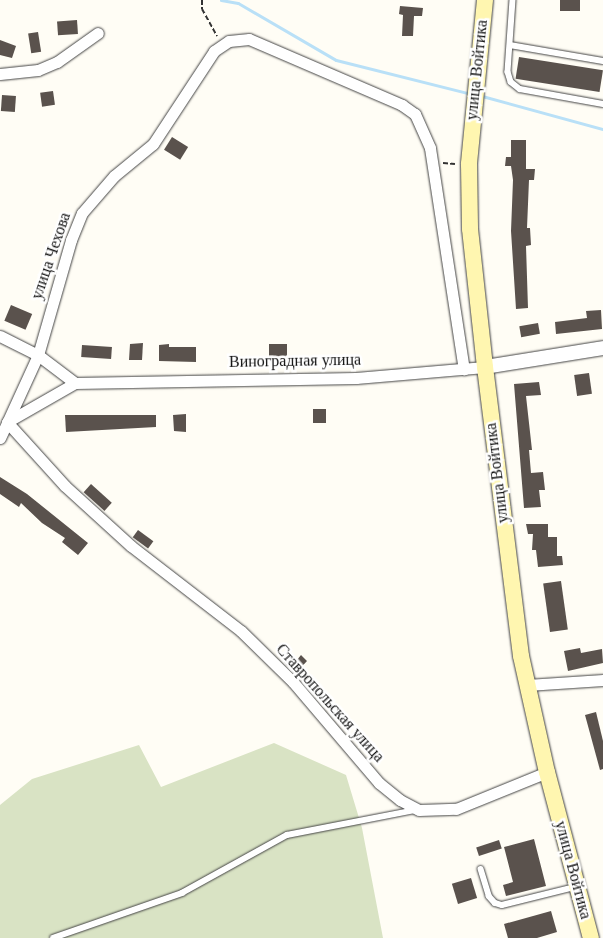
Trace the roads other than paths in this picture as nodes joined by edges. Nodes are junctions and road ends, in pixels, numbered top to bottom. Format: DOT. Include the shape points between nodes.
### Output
graph roads {
  1 [pos="485,0"];
  2 [pos="513,0"];
  3 [pos="98,33"];
  4 [pos="510,45"];
  5 [pos="603,61"];
  6 [pos="0,74"];
  7 [pos="603,104"];
  8 [pos="0,336"];
  9 [pos="603,348"];
  10 [pos="38,355"];
  11 [pos="485,367"];
  12 [pos="464,369"];
  13 [pos="75,383"];
  14 [pos="7,422"];
  15 [pos="0,438"];
  16 [pos="603,680"];
  17 [pos="527,685"];
  18 [pos="547,772"];
  19 [pos="419,810"];
  20 [pos="481,869"];
  21 [pos="578,886"];
  22 [pos="53,938"];
  23 [pos="592,938"];
  1 -- 11 [label="main road, улица Войтика" via="469,164 470,229"];
  2 -- 4 [label="lane"];
  3 -- 6 [label="street" via="57,62 38,70"];
  4 -- 5 [label="lane"];
  4 -- 7 [label="lane" via="508,72 511,82 520,89"];
  8 -- 10 [label="street"];
  9 -- 11 [label="street, Виноградная улица"];
  10 -- 12 [label="street, улица Чехова" via="70,240 82,213 114,176 154,144 214,51 225,43 249,39 402,105 415,114 423,127 433,163"];
  10 -- 13 [label="street"];
  10 -- 14 [label="street, улица Чехова"];
  11 -- 12 [label="street, Виноградная улица"];
  11 -- 17 [label="main road, улица Войтика" via="511,588"];
  12 -- 13 [label="street, Виноградная улица" via="356,378"];
  13 -- 14 [label="street"];
  14 -- 15 [label="street, улица Чехова"];
  14 -- 19 [label="street, Ставропольская улица" via="65,486 131,546 241,631 294,682 379,783"];
  16 -- 17 [label="street"];
  17 -- 18 [label="main road, улица Войтика"];
  18 -- 19 [label="street" via="456,809"];
  18 -- 21 [label="main road, улица Войтика"];
  19 -- 22 [label="lane" via="287,835 182,893"];
  20 -- 21 [label="lane" via="489,896 502,905"];
  21 -- 23 [label="main road, улица Войтика"];
}
